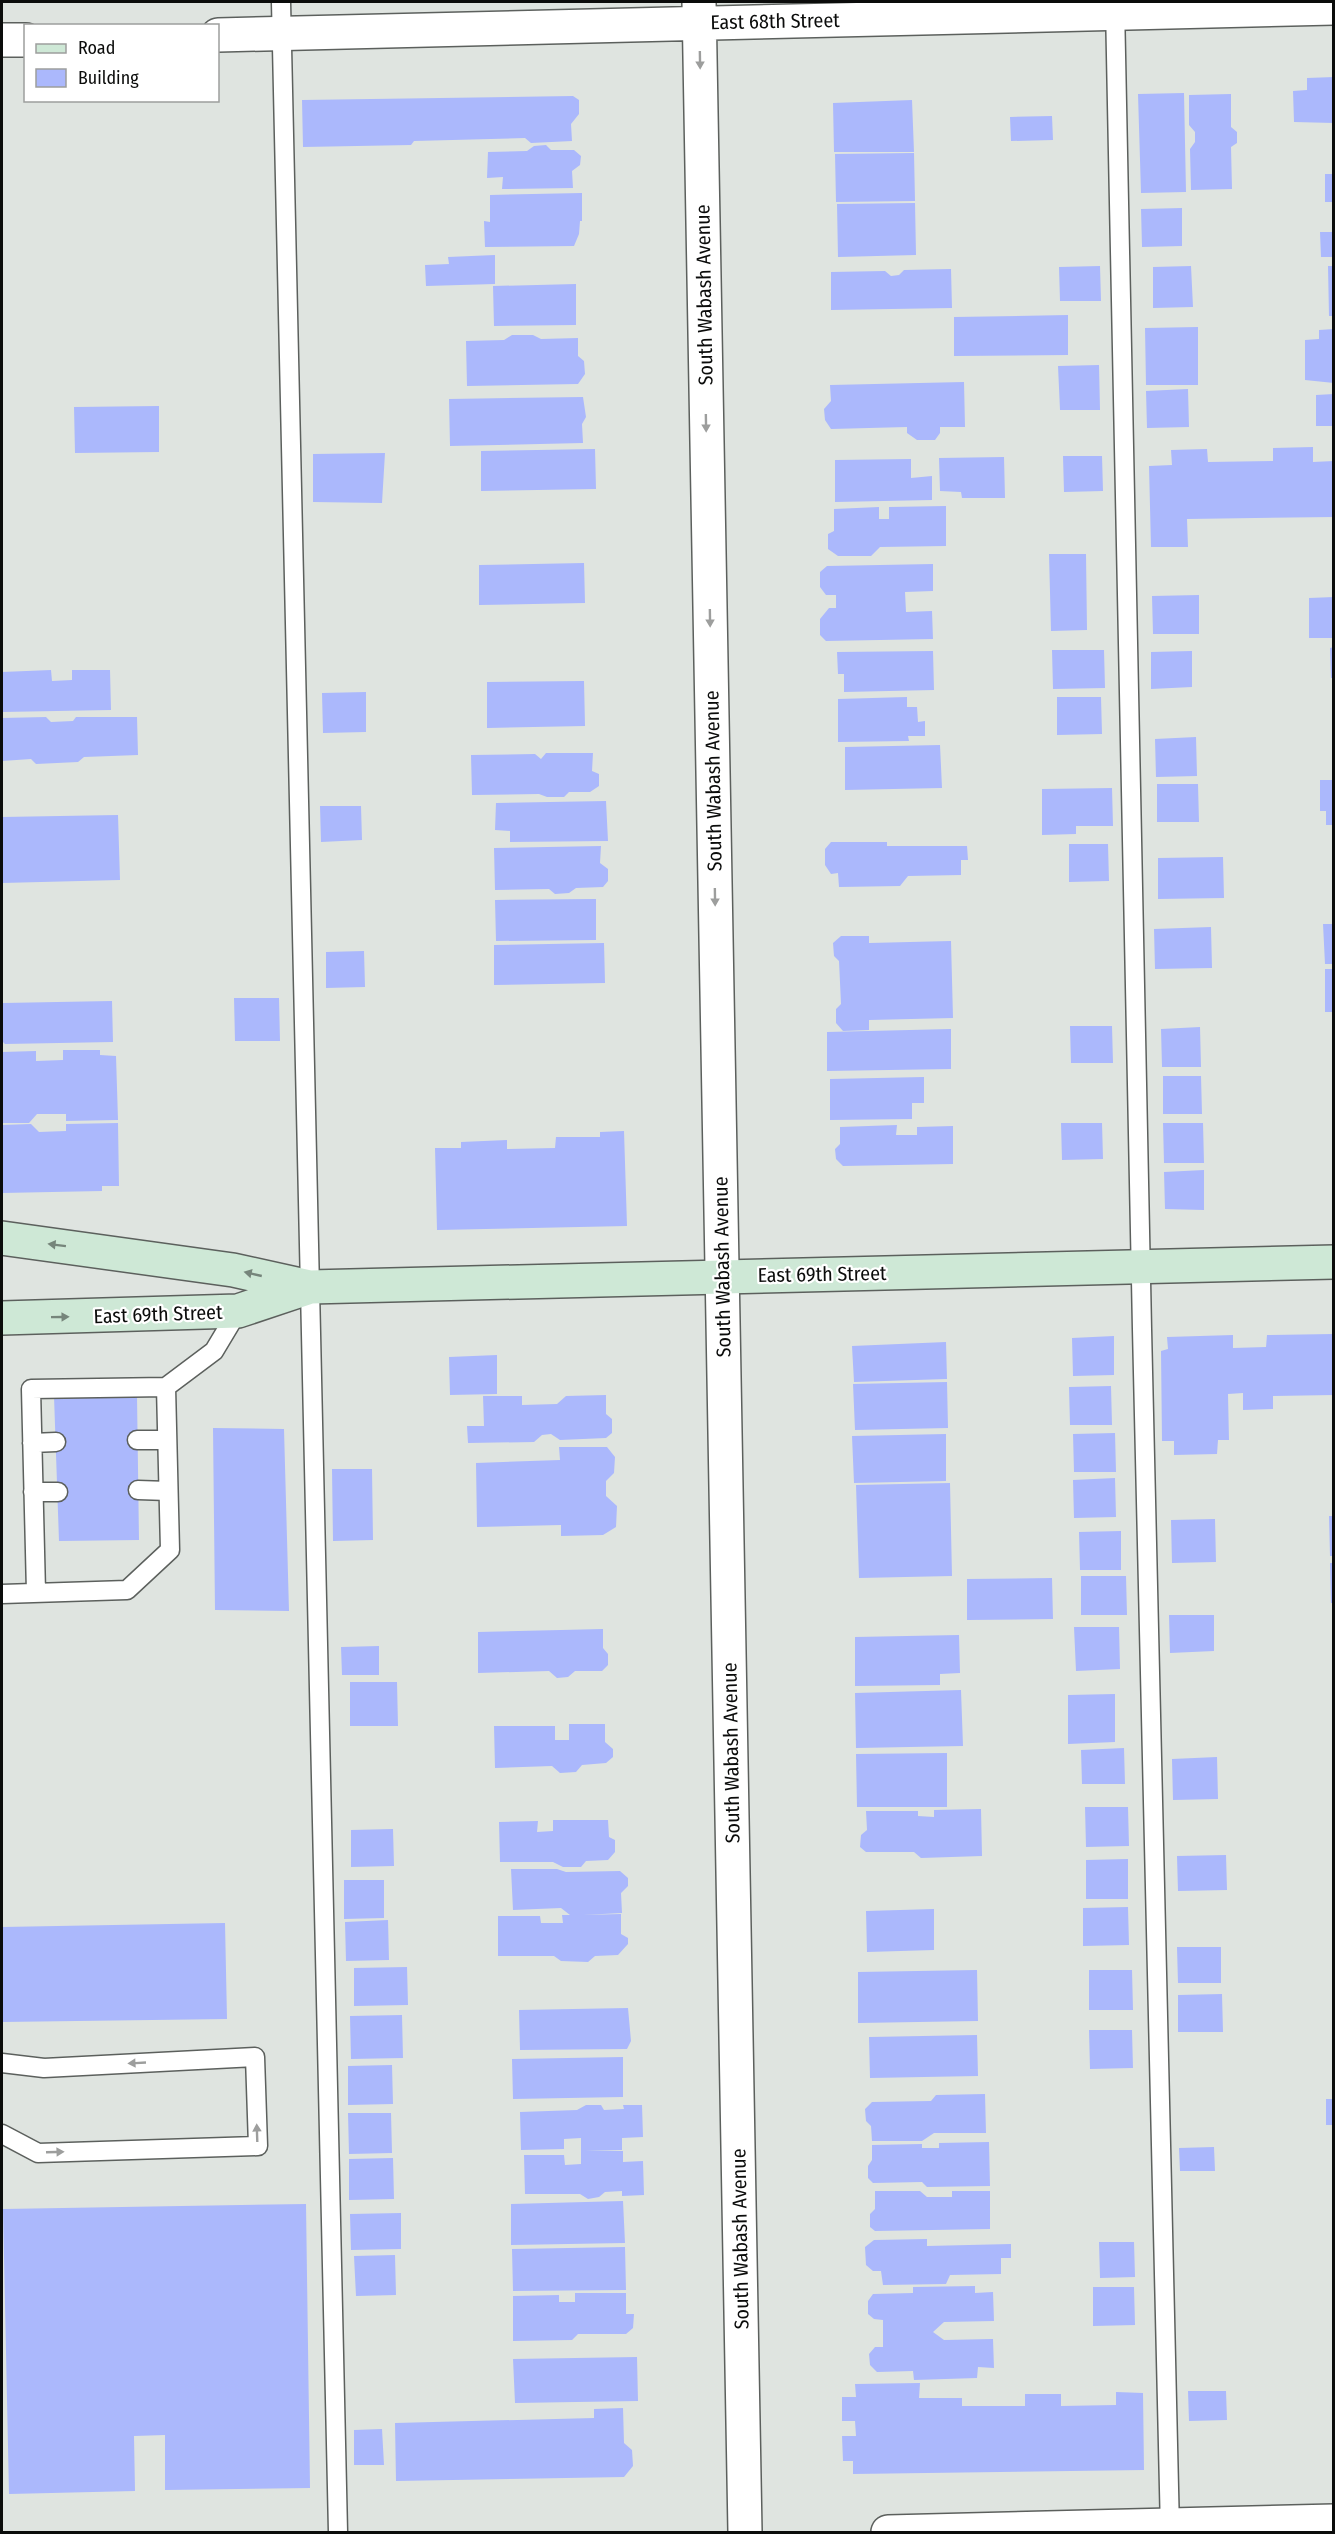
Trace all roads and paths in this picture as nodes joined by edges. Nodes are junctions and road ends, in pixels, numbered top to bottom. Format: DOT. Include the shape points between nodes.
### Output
graph roads {
  1 [pos="281,2"];
  2 [pos="1115,7"];
  3 [pos="1334,8"];
  4 [pos="699,12"];
  5 [pos="282,33"];
  6 [pos="219,35"];
  7 [pos="2,40"];
  8 [pos="24,40"];
  9 [pos="2,1238"];
  10 [pos="1334,1262"];
  11 [pos="1141,1266"];
  12 [pos="722,1277"];
  13 [pos="310,1287"];
  14 [pos="238,1311"];
  15 [pos="2,1318"];
  16 [pos="166,1387"];
  17 [pos="137,1440"];
  18 [pos="167,1440"];
  19 [pos="56,1442"];
  20 [pos="32,1443"];
  21 [pos="138,1490"];
  22 [pos="168,1491"];
  23 [pos="33,1492"];
  24 [pos="58,1492"];
  25 [pos="36,1592"];
  26 [pos="2,1594"];
  27 [pos="2,2062"];
  28 [pos="2,2134"];
  29 [pos="1334,2521"];
  30 [pos="1170,2529"];
  31 [pos="338,2532"];
  32 [pos="745,2532"];
  33 [pos="888,2532"];
  1 -- 5 [label="lane"];
  2 -- 3 [label="street, East 68th Street"];
  2 -- 4 [label="street, East 68th Street"];
  2 -- 11 [label="lane"];
  4 -- 5 [label="street, East 68th Street"];
  4 -- 12 [label="street, South Wabash Avenue, one-way"];
  5 -- 6 [label="street, East 68th Street"];
  5 -- 13 [label="lane"];
  7 -- 8 [label="street"];
  13 -- 9 [label="street, East 69th Street, one-way" via="232,1270"];
  10 -- 11 [label="street, East 69th Street"];
  11 -- 12 [label="street, East 69th Street"];
  11 -- 30 [label="lane"];
  12 -- 13 [label="street, East 69th Street"];
  12 -- 32 [label="street, South Wabash Avenue"];
  13 -- 14 [label="street, East 69th Street"];
  13 -- 31 [label="lane"];
  15 -- 14 [label="street, East 69th Street, one-way"];
  14 -- 16 [label="lane" via="214,1351"];
  16 -- 18 [label="lane"];
  16 -- 20 [label="lane" via="31,1389"];
  17 -- 18 [label="lane"];
  18 -- 22 [label="lane"];
  19 -- 20 [label="lane"];
  20 -- 23 [label="lane"];
  21 -- 22 [label="lane"];
  22 -- 25 [label="lane" via="170,1550 127,1590"];
  23 -- 24 [label="lane"];
  23 -- 25 [label="lane"];
  25 -- 26 [label="lane"];
  28 -- 27 [label="lane, one-way" via="38,2152 258,2146 255,2056 44,2068"];
  29 -- 30 [label="street"];
  30 -- 33 [label="street"];
}
